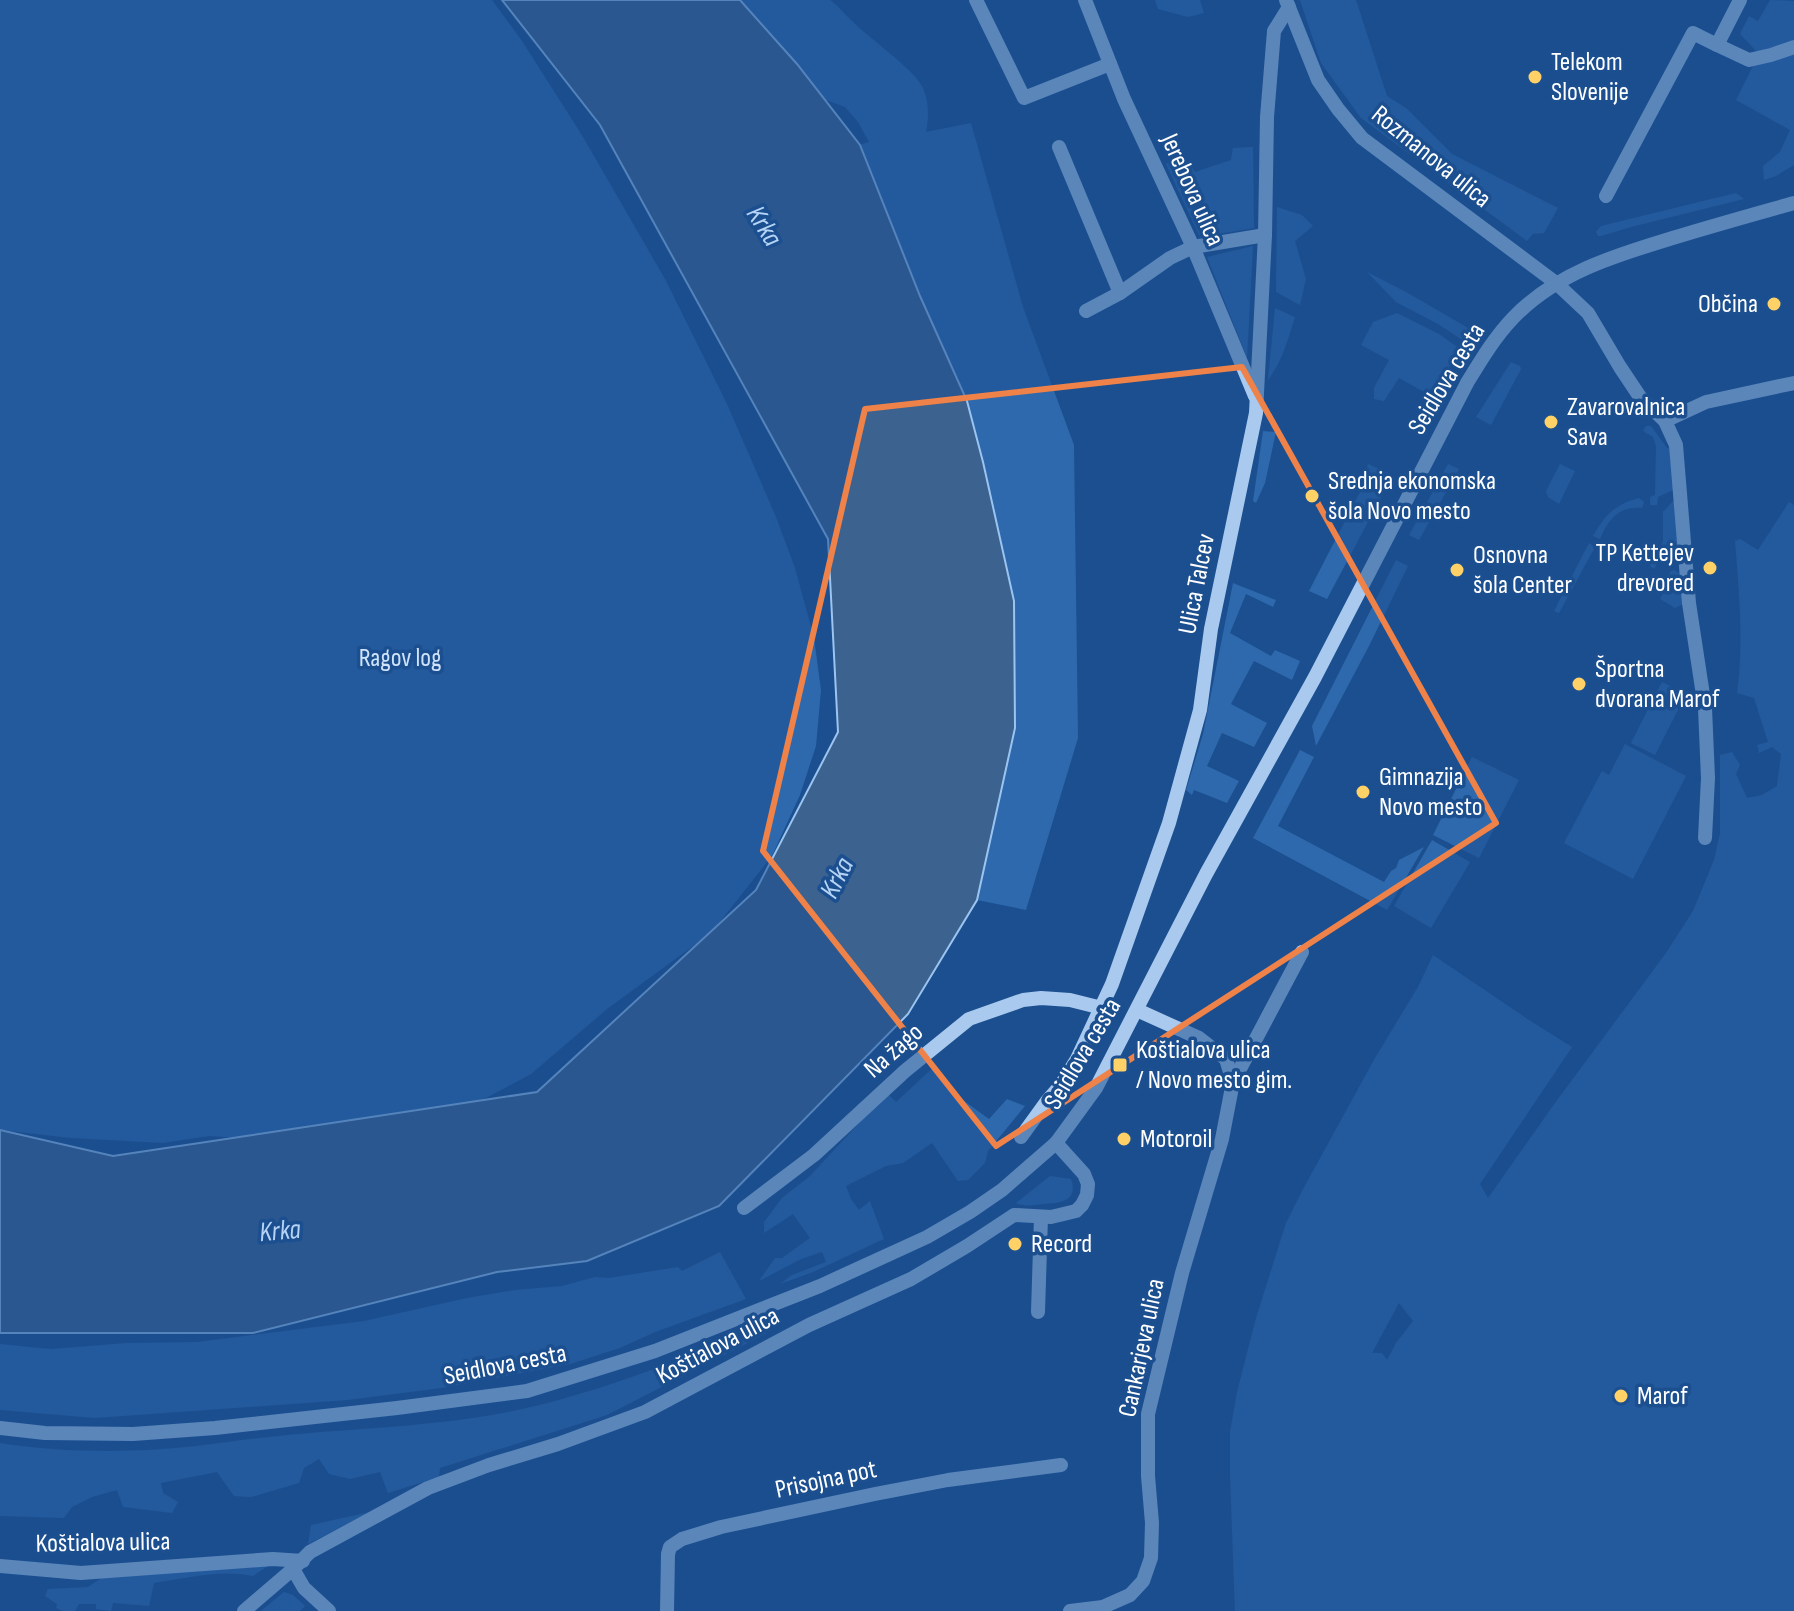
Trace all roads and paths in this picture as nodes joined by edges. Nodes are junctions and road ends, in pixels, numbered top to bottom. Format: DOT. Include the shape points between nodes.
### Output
graph roads {
  1 [pos="976,0"];
  2 [pos="1085,0"];
  3 [pos="1740,0"];
  4 [pos="1287,3"];
  5 [pos="1717,45"];
  6 [pos="1794,47"];
  7 [pos="1110,64"];
  8 [pos="1059,147"];
  9 [pos="1606,196"];
  10 [pos="1794,203"];
  11 [pos="1265,235"];
  12 [pos="1193,247"];
  13 [pos="1556,283"];
  14 [pos="1120,293"];
  15 [pos="1086,311"];
  16 [pos="1794,383"];
  17 [pos="1256,399"];
  18 [pos="1665,421"];
  19 [pos="1705,838"];
  20 [pos="1302,952"];
  21 [pos="1102,1008"];
  22 [pos="1137,1010"];
  23 [pos="1233,1082"];
  24 [pos="1021,1137"];
  25 [pos="1056,1143"];
  26 [pos="744,1208"];
  27 [pos="1041,1217"];
  28 [pos="1038,1312"];
  29 [pos="0,1428"];
  30 [pos="1061,1465"];
  31 [pos="298,1565"];
  32 [pos="0,1566"];
  33 [pos="1102,1609"];
  34 [pos="244,1611"];
  35 [pos="329,1611"];
  36 [pos="667,1611"];
  37 [pos="1070,1611"];
  1 -- 7 [label="street" via="1024,98"];
  2 -- 7 [label="street, Jerebova ulica"];
  3 -- 5 [label="street"];
  4 -- 11 [label="street, Ulica Talcev" via="1274,31"];
  4 -- 13 [label="street, Rozmanova ulica" via="1318,80 1362,138"];
  5 -- 6 [label="street" via="1749,60"];
  5 -- 9 [label="street" via="1693,33"];
  7 -- 12 [label="street, Jerebova ulica"];
  8 -- 14 [label="street"];
  10 -- 13 [label="street, Seidlova cesta" via="1604,259"];
  11 -- 12 [label="street"];
  11 -- 17 [label="street, Ulica Talcev"];
  12 -- 14 [label="street"];
  12 -- 17 [label="street, Jerebova ulica"];
  13 -- 18 [label="street, Rozmanova ulica" via="1588,313 1640,397"];
  13 -- 22 [label="street, Seidlova cesta" via="1506,326 1467,383"];
  14 -- 15 [label="street"];
  16 -- 18 [label="street" via="1706,402"];
  17 -- 21 [label="street, Ulica Talcev" via="1200,710 1169,823"];
  18 -- 19 [label="street" via="1676,445 1689,603 1705,708"];
  20 -- 23 [label="street, Cankarjeva ulica"];
  21 -- 24 [label="street, Ulica Talcev" via="1061,1085"];
  21 -- 26 [label="street, Na žago" via="1041,998 969,1019 814,1155"];
  22 -- 23 [label="street" via="1199,1038 1226,1059"];
  22 -- 25 [label="street, Seidlova cesta" via="1096,1088"];
  23 -- 33 [label="street, Cankarjeva ulica" via="1148,1414 1151,1558 1143,1581 1130,1595"];
  25 -- 27 [label="street, Koštialova ulica" via="1084,1174 1087,1195 1076,1211"];
  25 -- 29 [label="street, Seidlova cesta" via="1002,1190 927,1237 726,1323 527,1391 133,1434"];
  27 -- 28 [label="street"];
  27 -- 31 [label="street, Koštialova ulica" via="1014,1215 911,1279 797,1331 645,1412 428,1488 310,1552"];
  30 -- 36 [label="street, Prisojna pot" via="875,1494 682,1539 668,1554"];
  31 -- 32 [label="street, Koštialova ulica" via="273,1559 81,1573"];
  31 -- 34 [label="street"];
  31 -- 35 [label="street" via="304,1588"];
  33 -- 37 [label="street, Cankarjeva ulica"];
}
